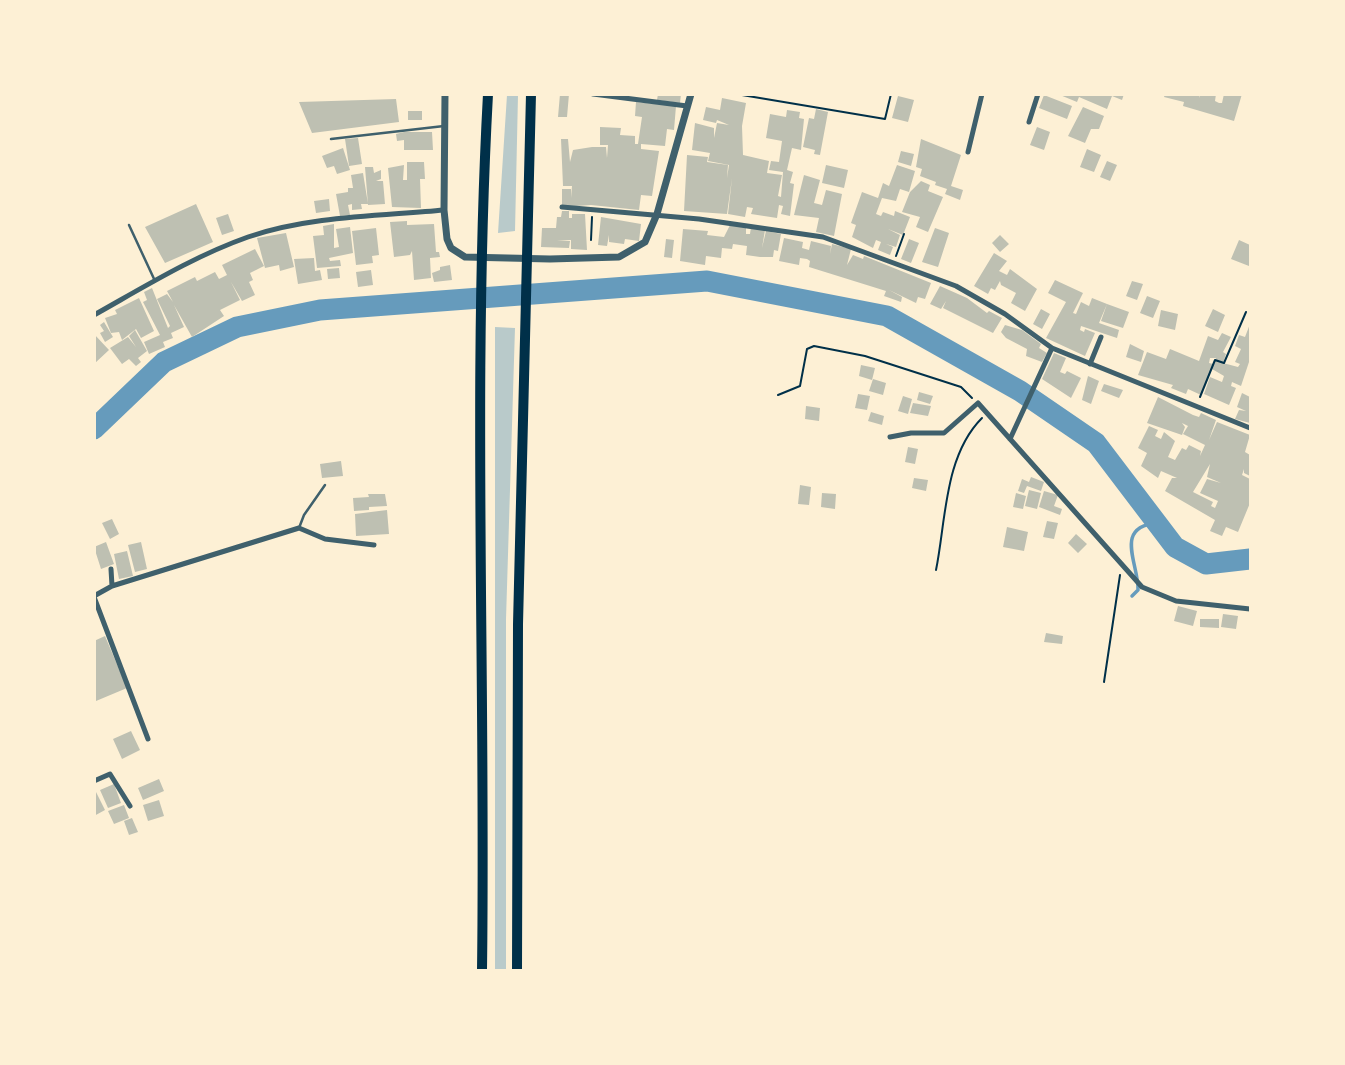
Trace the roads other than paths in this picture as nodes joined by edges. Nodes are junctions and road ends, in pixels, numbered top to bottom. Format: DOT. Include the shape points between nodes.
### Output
graph roads {
  1 [pos="445,94"];
  2 [pos="488,94"];
  3 [pos="531,94"];
  4 [pos="593,94"];
  5 [pos="691,94"];
  6 [pos="982,94"];
  7 [pos="1038,94"];
  8 [pos="687,106"];
  9 [pos="1029,122"];
  10 [pos="444,126"];
  11 [pos="331,139"];
  12 [pos="968,152"];
  13 [pos="562,207"];
  14 [pos="444,210"];
  15 [pos="657,214"];
  16 [pos="129,225"];
  17 [pos="155,281"];
  18 [pos="94,315"];
  19 [pos="1101,337"];
  20 [pos="1052,348"];
  21 [pos="1090,364"];
  22 [pos="1251,428"];
  23 [pos="890,437"];
  24 [pos="1010,439"];
  25 [pos="325,485"];
  26 [pos="299,528"];
  27 [pos="374,545"];
  28 [pos="111,569"];
  29 [pos="112,586"];
  30 [pos="94,597"];
  31 [pos="1251,610"];
  32 [pos="148,739"];
  33 [pos="94,781"];
  34 [pos="130,806"];
  35 [pos="482,971"];
  36 [pos="517,971"];
  1 -- 10 [label="street"];
  2 -- 35 [label="highway" via="480,344"];
  3 -- 36 [label="highway" via="518,624"];
  4 -- 8 [label="street"];
  5 -- 8 [label="street"];
  6 -- 12 [label="street"];
  7 -- 9 [label="street"];
  8 -- 15 [label="street"];
  10 -- 11 [label="lane"];
  10 -- 14 [label="street"];
  13 -- 15 [label="street"];
  14 -- 15 [label="street" via="447,239 460,254 550,259 630,253 651,234"];
  14 -- 17 [label="street" via="276,229 235,242"];
  15 -- 20 [label="street" via="823,237 894,261 956,286"];
  16 -- 17 [label="lane"];
  17 -- 18 [label="street"];
  19 -- 21 [label="street"];
  20 -- 21 [label="street"];
  20 -- 24 [label="street"];
  21 -- 22 [label="street"];
  23 -- 24 [label="street" via="944,433 978,403"];
  24 -- 31 [label="street" via="1142,587 1176,601"];
  25 -- 26 [label="lane"];
  26 -- 27 [label="street" via="325,539"];
  26 -- 29 [label="street"];
  28 -- 29 [label="street"];
  29 -- 30 [label="street"];
  30 -- 32 [label="street"];
  33 -- 34 [label="street" via="110,774"];
}
